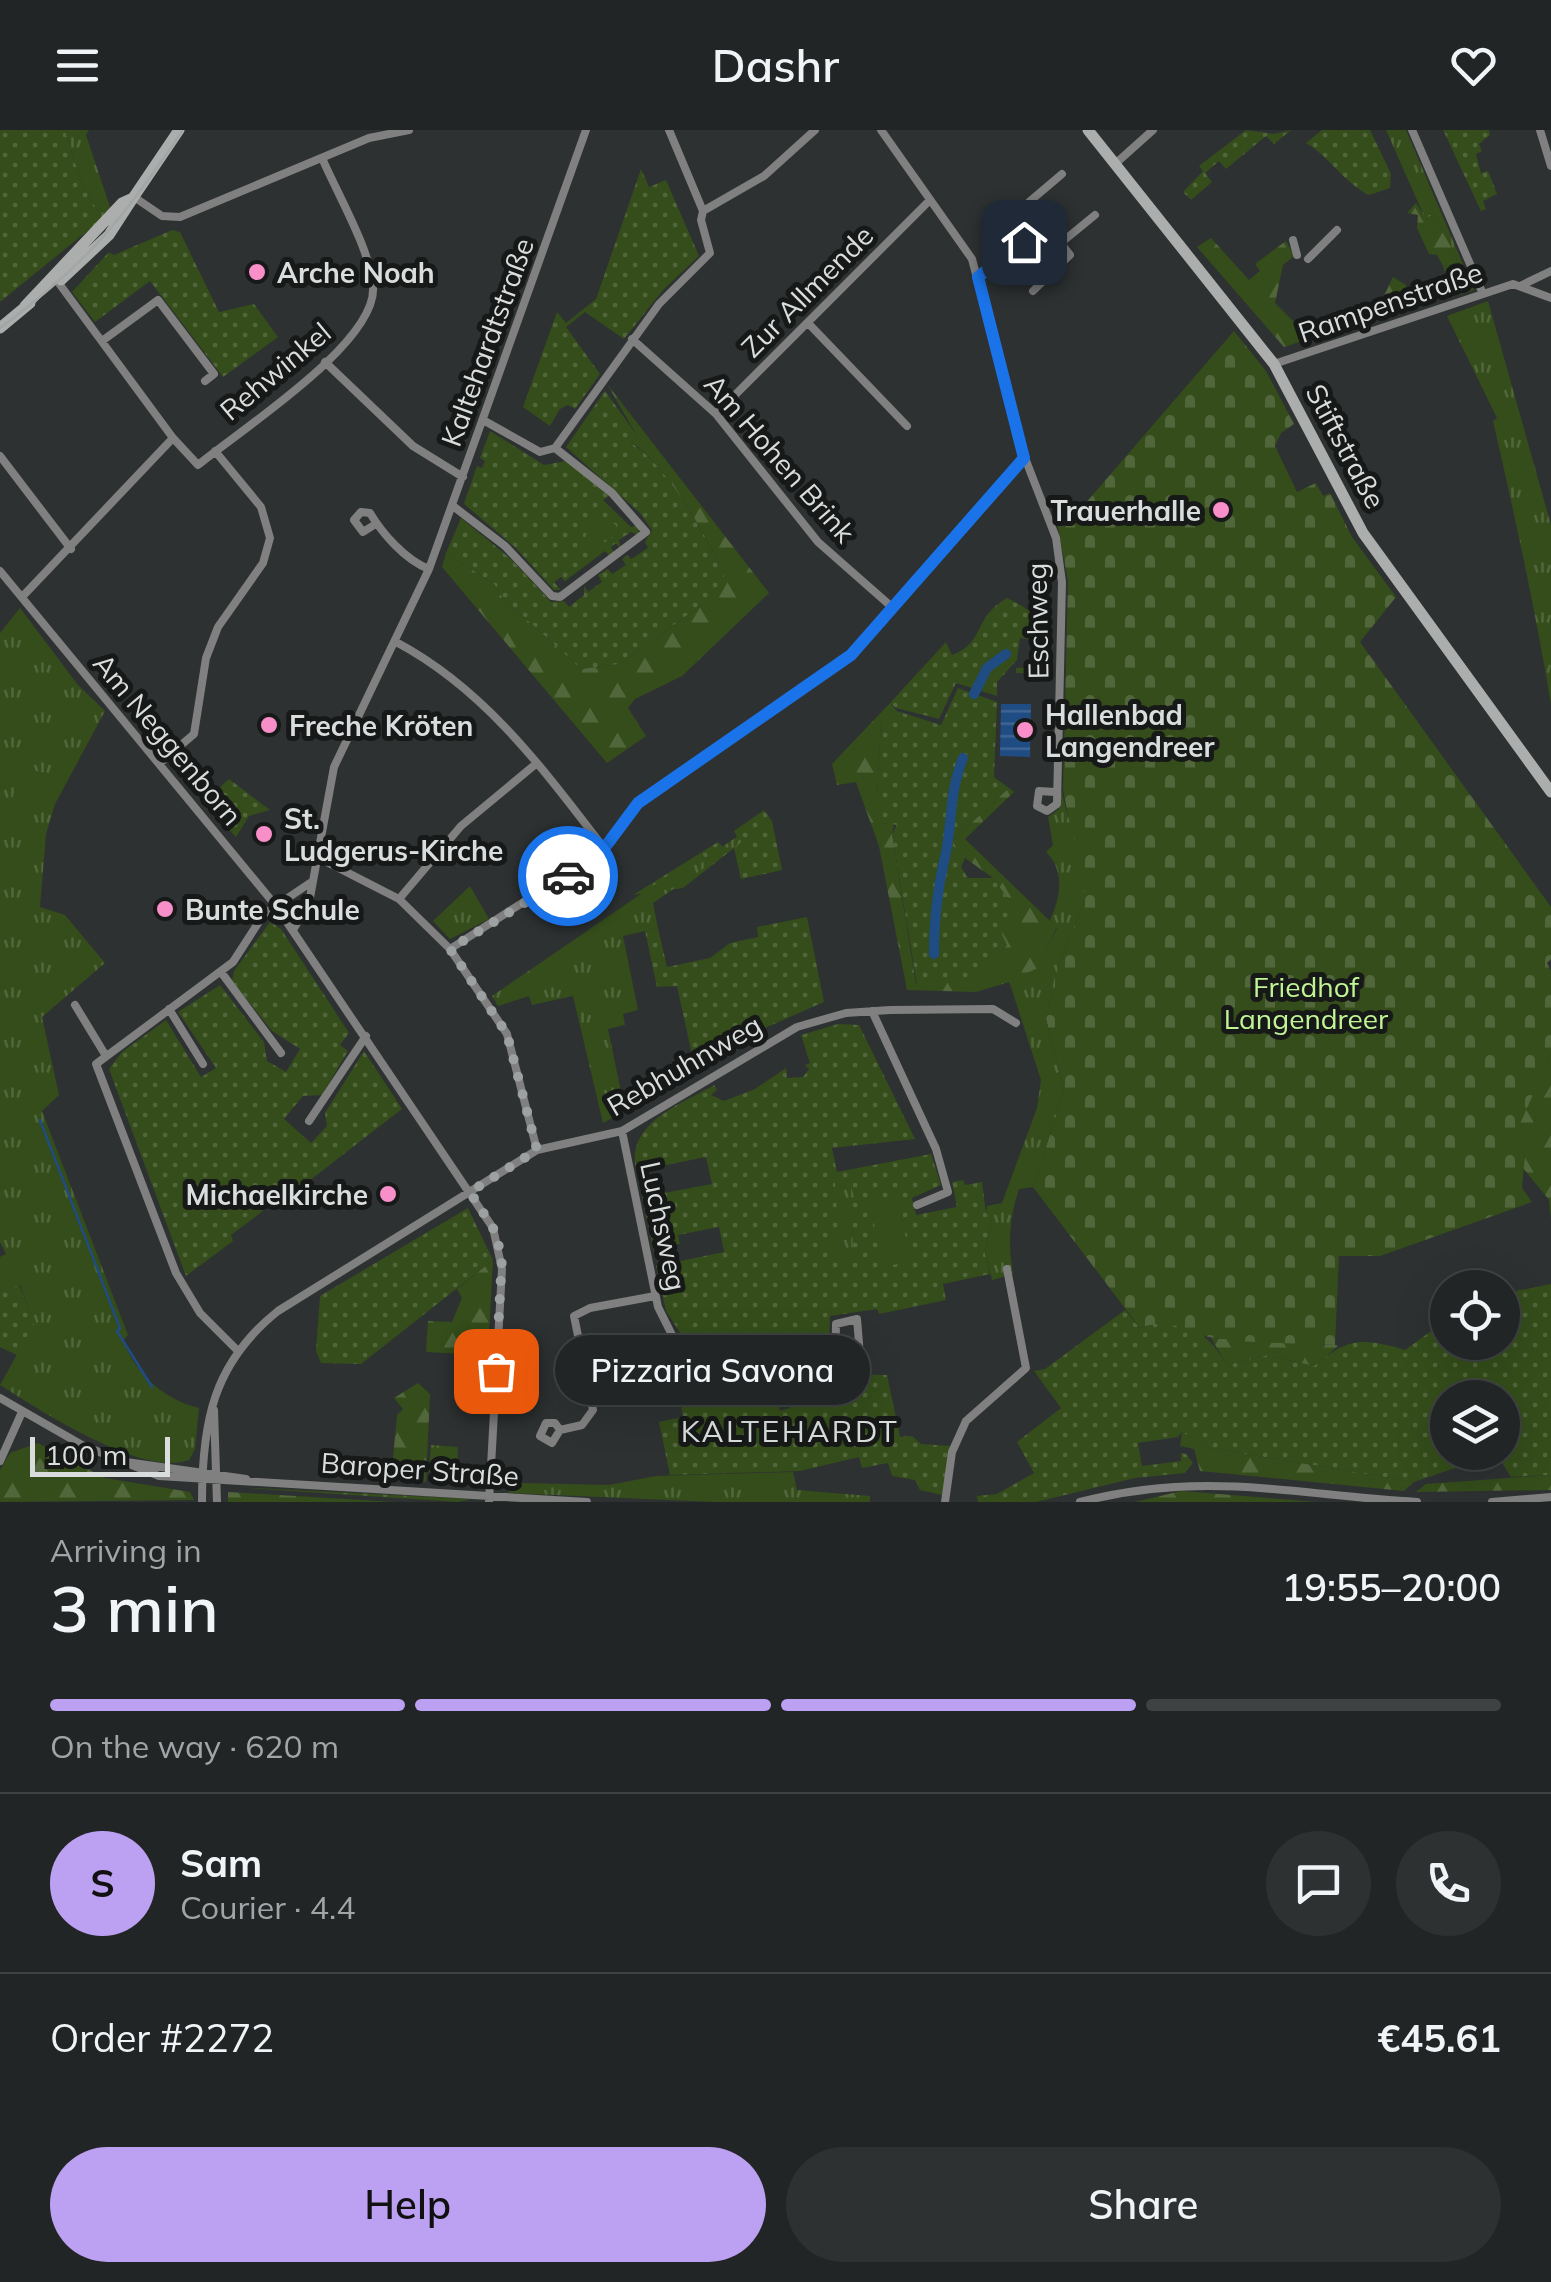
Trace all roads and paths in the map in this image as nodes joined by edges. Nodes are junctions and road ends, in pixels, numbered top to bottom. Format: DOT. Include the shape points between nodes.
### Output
graph roads {
  1 [pos="179,130"];
  2 [pos="410,130"];
  3 [pos="586,130"];
  4 [pos="669,130"];
  5 [pos="815,130"];
  6 [pos="881,130"];
  7 [pos="1088,130"];
  8 [pos="1153,130"];
  9 [pos="1412,130"];
  10 [pos="1540,130"];
  11 [pos="367,134"];
  12 [pos="322,158"];
  13 [pos="1115,164"];
  14 [pos="1551,166"];
  15 [pos="1062,174"];
  16 [pos="133,198"];
  17 [pos="930,200"];
  18 [pos="703,211"];
  19 [pos="1096,214"];
  20 [pos="1046,224"];
  21 [pos="1337,230"];
  22 [pos="1292,240"];
  23 [pos="1062,242"];
  24 [pos="1297,254"];
  25 [pos="1308,259"];
  26 [pos="1551,271"];
  27 [pos="978,277"];
  28 [pos="56,280"];
  29 [pos="1520,286"];
  30 [pos="1033,291"];
  31 [pos="1484,294"];
  32 [pos="1551,298"];
  33 [pos="2,322"];
  34 [pos="808,323"];
  35 [pos="632,339"];
  36 [pos="102,341"];
  37 [pos="325,362"];
  38 [pos="1274,364"];
  39 [pos="205,381"];
  40 [pos="716,414"];
  41 [pos="484,420"];
  42 [pos="906,426"];
  43 [pos="174,438"];
  44 [pos="556,448"];
  45 [pos="215,451"];
  46 [pos="0,456"];
  47 [pos="1024,458"];
  48 [pos="463,476"];
  49 [pos="453,506"];
  50 [pos="374,524"];
  51 [pos="71,549"];
  52 [pos="429,569"];
  53 [pos="0,571"];
  54 [pos="22,597"];
  55 [pos="893,608"];
  56 [pos="396,642"];
  57 [pos="537,762"];
  58 [pos="160,764"];
  59 [pos="1055,792"];
  60 [pos="1551,792"];
  61 [pos="604,848"];
  62 [pos="317,858"];
  63 [pos="310,883"];
  64 [pos="399,899"];
  65 [pos="276,906"];
  66 [pos="294,930"];
  67 [pos="450,949"];
  68 [pos="221,972"];
  69 [pos="76,1004"];
  70 [pos="169,1009"];
  71 [pos="872,1011"];
  72 [pos="1016,1023"];
  73 [pos="366,1036"];
  74 [pos="281,1053"];
  75 [pos="106,1056"];
  76 [pos="202,1064"];
  77 [pos="309,1121"];
  78 [pos="622,1132"];
  79 [pos="537,1150"];
  80 [pos="470,1192"];
  81 [pos="917,1205"];
  82 [pos="1007,1269"];
  83 [pos="655,1296"];
  84 [pos="237,1350"];
  85 [pos="835,1368"];
  86 [pos="0,1398"];
  87 [pos="214,1406"];
  88 [pos="22,1412"];
  89 [pos="560,1430"];
  90 [pos="0,1461"];
  91 [pos="202,1476"];
  92 [pos="217,1477"];
  93 [pos="1551,1497"];
  94 [pos="1117,1498"];
  95 [pos="489,1499"];
  96 [pos="202,1502"];
  97 [pos="217,1502"];
  98 [pos="588,1502"];
  99 [pos="945,1502"];
  100 [pos="1080,1502"];
  101 [pos="1417,1502"];
  102 [pos="1492,1502"];
  1 -- 16 [label="street"];
  2 -- 11 [label="street"];
  3 -- 41 [label="street, Kaltehardtstraße"];
  4 -- 18 [label="street"];
  5 -- 18 [label="street" via="764,176"];
  6 -- 17 [label="street, Eschweg"];
  7 -- 13 [label="street, Stiftstraße"];
  8 -- 13 [label="street"];
  9 -- 31 [label="street"];
  10 -- 14 [label="street"];
  11 -- 12 [label="street"];
  12 -- 16 [label="street" via="180,217 162,216"];
  12 -- 37 [label="street, Rehwinkel" via="374,291 366,319"];
  13 -- 38 [label="street, Stiftstraße"];
  15 -- 20 [label="street" via="1029,202"];
  16 -- 28 [label="street"];
  17 -- 27 [label="street, Eschweg"];
  17 -- 34 [label="street, Zur Allmende"];
  18 -- 35 [label="street" via="710,253"];
  19 -- 23 [label="street"];
  20 -- 23 [label="street"];
  20 -- 27 [label="street"];
  21 -- 25 [label="street"];
  22 -- 24 [label="street"];
  23 -- 30 [label="street" via="1070,255"];
  26 -- 29 [label="street, Rampenstraße"];
  27 -- 47 [label="street, Eschweg"];
  28 -- 33 [label="street"];
  28 -- 36 [label="street"];
  29 -- 31 [label="street, Rampenstraße"];
  29 -- 32 [label="street, Rampenstraße"];
  31 -- 38 [label="street, Rampenstraße"];
  34 -- 40 [label="street, Zur Allmende"];
  34 -- 42 [label="street"];
  35 -- 40 [label="street, Am Hohen Brink"];
  35 -- 44 [label="street"];
  36 -- 39 [label="street" via="158,300 214,374"];
  36 -- 43 [label="street"];
  37 -- 45 [label="street, Rehwinkel"];
  37 -- 48 [label="street" via="400,435"];
  38 -- 60 [label="street, Stiftstraße" via="1363,533"];
  40 -- 55 [label="street, Am Hohen Brink" via="818,542"];
  41 -- 44 [label="street" via="540,452"];
  41 -- 48 [label="street, Kaltehardtstraße"];
  43 -- 45 [label="street, Rehwinkel" via="198,464"];
  43 -- 51 [label="street"];
  44 -- 49 [label="street" via="646,532 560,597"];
  45 -- 58 [label="street, Rehwinkel" via="265,513 269,544 213,639 194,734"];
  46 -- 51 [label="street"];
  47 -- 55 [label="street"];
  47 -- 59 [label="street, Eschweg" via="1050,519 1062,582"];
  48 -- 49 [label="street, Kaltehardtstraße"];
  49 -- 52 [label="street, Kaltehardtstraße"];
  50 -- 52 [label="street"];
  51 -- 54 [label="street"];
  52 -- 56 [label="street, Kaltehardtstraße"];
  53 -- 54 [label="street, Am Neggenborn"];
  54 -- 58 [label="street, Am Neggenborn"];
  55 -- 61 [label="street" via="818,681 638,803"];
  56 -- 57 [label="street" via="470,694"];
  56 -- 62 [label="street, Kaltehardtstraße" via="334,767"];
  57 -- 61 [label="street"];
  57 -- 64 [label="street" via="461,826"];
  58 -- 65 [label="street, Am Neggenborn"];
  59 -- 59 [label="street, Eschweg" via="1055,807 1043,810 1035,799 1042,790"];
  61 -- 67 [label="street"];
  62 -- 63 [label="street, Kaltehardtstraße"];
  62 -- 64 [label="street"];
  63 -- 65 [label="street"];
  63 -- 66 [label="street, Kaltehardtstraße" via="310,903"];
  64 -- 67 [label="street"];
  65 -- 66 [label="street, Am Neggenborn"];
  65 -- 68 [label="street"];
  66 -- 73 [label="street, Am Neggenborn"];
  67 -- 79 [label="street" via="507,1034"];
  68 -- 70 [label="street"];
  68 -- 74 [label="street"];
  69 -- 75 [label="street"];
  70 -- 75 [label="street"];
  70 -- 76 [label="street"];
  71 -- 72 [label="street, Rebhuhnweg" via="993,1009"];
  71 -- 78 [label="street, Rebhuhnweg" via="792,1029"];
  71 -- 81 [label="street" via="942,1162 948,1192"];
  73 -- 77 [label="street"];
  73 -- 80 [label="street, Am Neggenborn"];
  75 -- 84 [label="street" via="96,1064 176,1272 200,1313"];
  78 -- 79 [label="street, Rebhuhnweg"];
  78 -- 83 [label="street, Luchsweg"];
  79 -- 80 [label="street, Rebhuhnweg"];
  80 -- 84 [label="street, Rebhuhnweg" via="278,1311"];
  80 -- 95 [label="street, Am Neggenborn" via="502,1256"];
  82 -- 99 [label="street" via="1026,1368 966,1420 952,1452"];
  83 -- 85 [label="street, Luchsweg" via="672,1334 710,1362"];
  83 -- 89 [label="street" via="574,1316 593,1410 582,1425"];
  84 -- 87 [label="street"];
  85 -- 85 [label="street" via="860,1367 857,1319 836,1324"];
  86 -- 88 [label="street, Baroper Straße"];
  87 -- 91 [label="street"];
  87 -- 92 [label="street"];
  88 -- 90 [label="street"];
  88 -- 91 [label="street, Baroper Straße" via="117,1460"];
  91 -- 92 [label="street, Baroper Straße"];
  91 -- 96 [label="street"];
  92 -- 95 [label="street, Baroper Straße"];
  92 -- 97 [label="street"];
  93 -- 102 [label="street"];
  94 -- 100 [label="street"];
  94 -- 101 [label="street" via="1217,1483"];
  95 -- 98 [label="street, Baroper Straße"];
}
